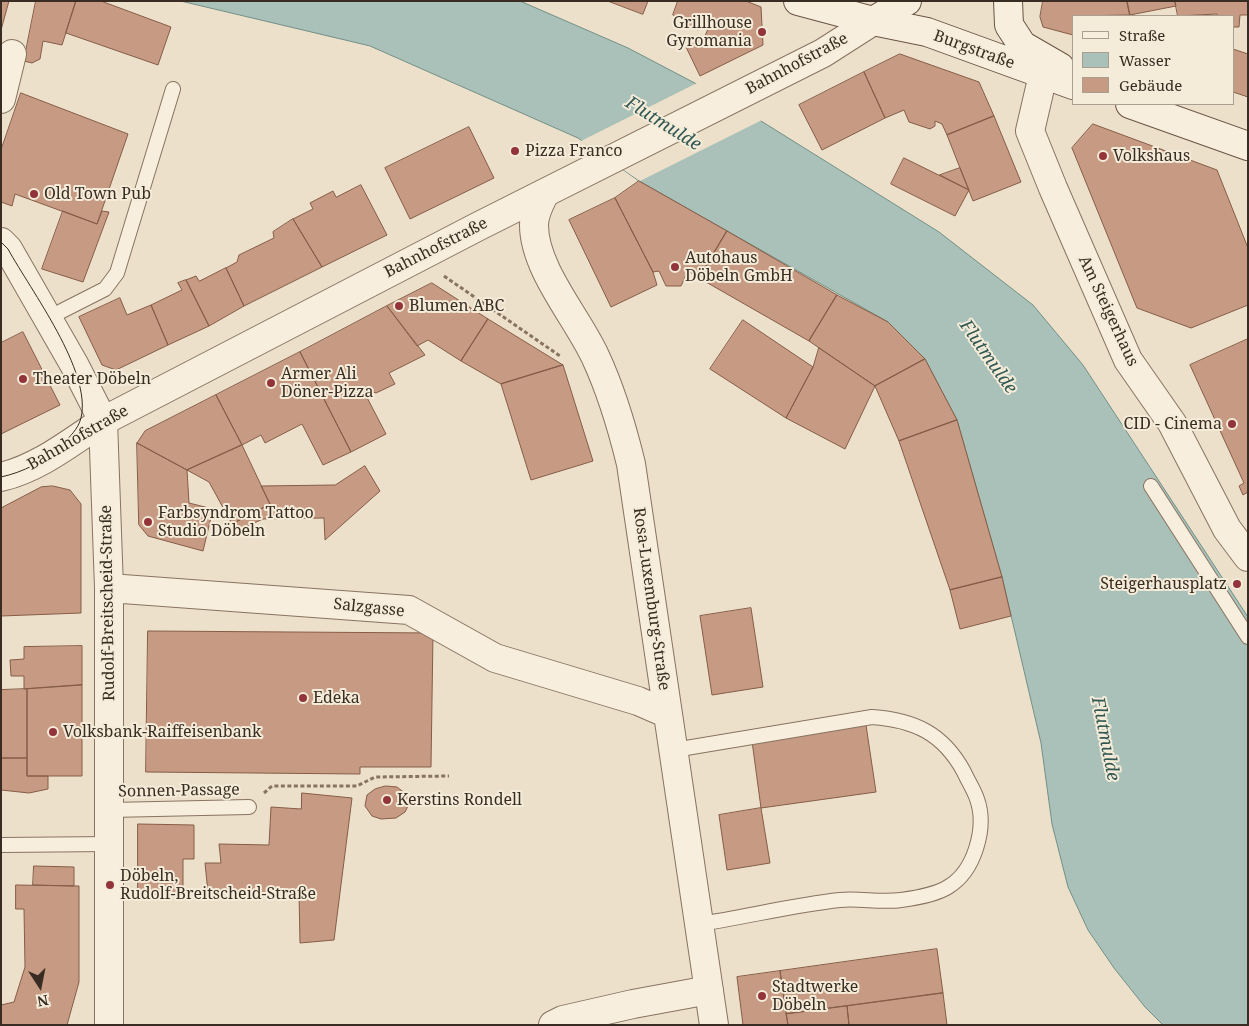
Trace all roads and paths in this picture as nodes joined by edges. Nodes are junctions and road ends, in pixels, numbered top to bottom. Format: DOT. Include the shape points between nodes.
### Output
graph roads {
  1 [pos="798,1"];
  2 [pos="907,1"];
  3 [pos="1008,1"];
  4 [pos="873,21"];
  5 [pos="12,54"];
  6 [pos="1072,73"];
  7 [pos="1043,75"];
  8 [pos="1072,85"];
  9 [pos="173,89"];
  10 [pos="1,99"];
  11 [pos="1133,105"];
  12 [pos="1248,146"];
  13 [pos="545,193"];
  14 [pos="1,242"];
  15 [pos="442,274"];
  16 [pos="48,318"];
  17 [pos="567,361"];
  18 [pos="103,421"];
  19 [pos="1,477"];
  20 [pos="1150,486"];
  21 [pos="1248,557"];
  22 [pos="109,588"];
  23 [pos="1248,637"];
  24 [pos="668,714"];
  25 [pos="674,750"];
  26 [pos="449,776"];
  27 [pos="249,807"];
  28 [pos="110,810"];
  29 [pos="110,844"];
  30 [pos="1,845"];
  31 [pos="699,924"];
  32 [pos="708,990"];
  33 [pos="109,1025"];
  34 [pos="553,1025"];
  35 [pos="714,1025"];
  1 -- 4 [label="street, Burgstraße"];
  2 -- 4 [label="street, Bahnhofstraße"];
  3 -- 6 [label="street" via="1009,25 1022,45"];
  4 -- 7 [label="street, Burgstraße" via="926,32"];
  4 -- 13 [label="street, Bahnhofstraße" via="823,53"];
  5 -- 10 [label="street"];
  7 -- 8 [label="street, Burgstraße"];
  7 -- 21 [label="street, Am Steigerhaus" via="1030,131 1053,188 1128,360 1172,423 1227,529"];
  9 -- 16 [label="lane" via="117,273 105,289"];
  11 -- 12 [label="street"];
  13 -- 18 [label="street, Bahnhofstraße"];
  13 -- 24 [label="street, Rosa-Luxemburg-Straße" via="536,210 535,236 545,268 595,355 621,422 631,464"];
  14 -- 16 [label="street"];
  15 -- 17 [label="path"];
  16 -- 18 [label="street"];
  18 -- 19 [label="street, Bahnhofstraße" via="51,456"];
  18 -- 22 [label="street, Rudolf-Breitscheid-Straße"];
  20 -- 23 [label="lane"];
  22 -- 24 [label="street, Salzgasse" via="408,610 495,658 638,701"];
  22 -- 28 [label="street, Rudolf-Breitscheid-Straße"];
  24 -- 25 [label="street, Rosa-Luxemburg-Straße"];
  25 -- 31 [label="street, Rosa-Luxemburg-Straße"];
  25 -- 31 [label="lane" via="872,717 899,719 930,732 960,765 978,799 981,817 980,837 961,876 927,895 899,900 842,900"];
  26 -- 27 [label="path, Sonnen-Passage" via="375,777 357,786 272,786"];
  27 -- 28 [label="lane, Sonnen-Passage"];
  28 -- 29 [label="street, Rudolf-Breitscheid-Straße"];
  29 -- 30 [label="lane"];
  29 -- 33 [label="street, Rudolf-Breitscheid-Straße"];
  31 -- 32 [label="street, Rosa-Luxemburg-Straße"];
  32 -- 34 [label="street" via="633,1004"];
  32 -- 35 [label="street, Rosa-Luxemburg-Straße"];
}
